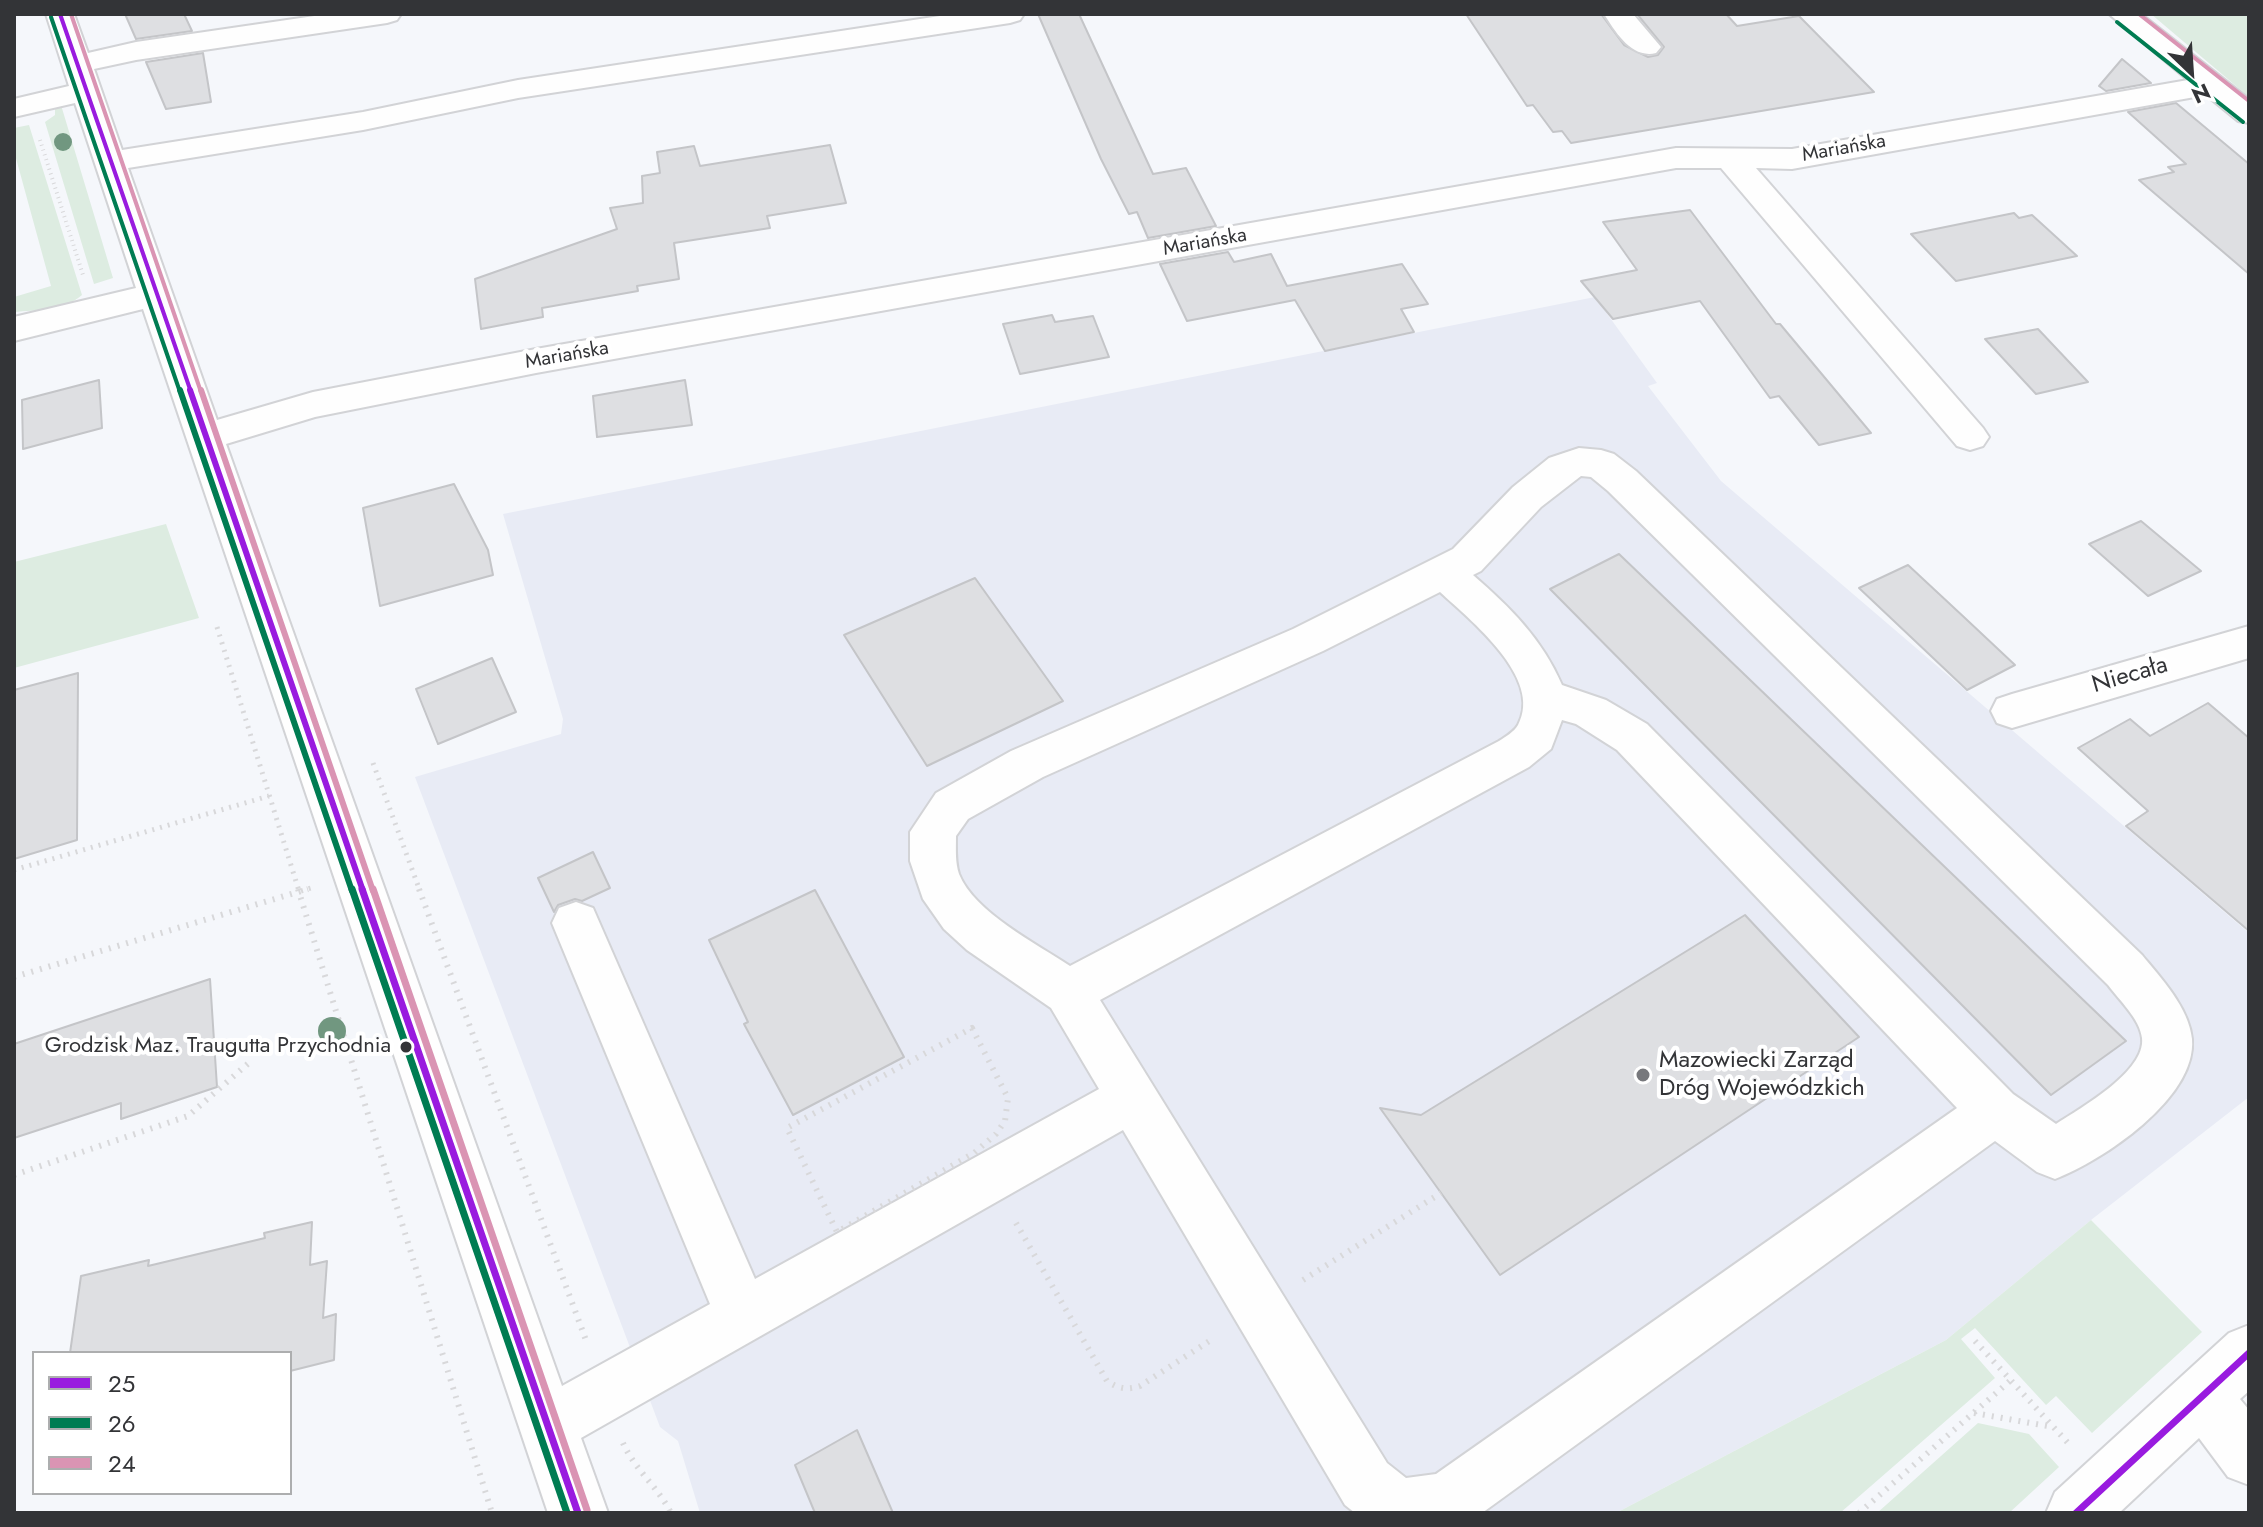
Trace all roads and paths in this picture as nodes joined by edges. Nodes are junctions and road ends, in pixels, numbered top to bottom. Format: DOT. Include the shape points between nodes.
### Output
graph roads {
  1 [pos="60,14"];
  2 [pos="387,14"];
  3 [pos="1010,14"];
  4 [pos="1618,14"];
  5 [pos="2123,14"];
  6 [pos="1646,47"];
  7 [pos="82,77"];
  8 [pos="2212,85"];
  9 [pos="29,105"];
  10 [pos="2249,114"];
  11 [pos="1729,157"];
  12 [pos="110,161"];
  13 [pos="86,284"];
  14 [pos="154,294"];
  15 [pos="14,329"];
  16 [pos="1970,437"];
  17 [pos="203,438"];
  18 [pos="1443,571"];
  19 [pos="216,622"];
  20 [pos="2249,642"];
  21 [pos="1542,696"];
  22 [pos="2012,711"];
  23 [pos="368,751"];
  24 [pos="269,796"];
  25 [pos="14,870"];
  26 [pos="358,873"];
  27 [pos="298,892"];
  28 [pos="576,923"];
  29 [pos="14,977"];
  30 [pos="1068,992"];
  31 [pos="972,1028"];
  32 [pos="251,1061"];
  33 [pos="1133,1097"];
  34 [pos="1995,1111"];
  35 [pos="14,1175"];
  36 [pos="837,1232"];
  37 [pos="743,1316"];
  38 [pos="1975,1341"];
  39 [pos="2249,1353"];
  40 [pos="2011,1380"];
  41 [pos="606,1393"];
  42 [pos="2202,1397"];
  43 [pos="1974,1413"];
  44 [pos="548,1425"];
  45 [pos="2054,1427"];
  46 [pos="2077,1452"];
  47 [pos="2249,1456"];
  48 [pos="492,1513"];
  49 [pos="578,1513"];
  50 [pos="671,1513"];
  51 [pos="1859,1513"];
  52 [pos="2076,1513"];
  1 -- 7 [label="street"];
  2 -- 7 [label="street" via="136,51"];
  3 -- 12 [label="street" via="518,89 363,121"];
  4 -- 6 [label="street"];
  5 -- 8 [label="street"];
  7 -- 9 [label="street"];
  7 -- 12 [label="street"];
  8 -- 10 [label="street"];
  8 -- 11 [label="street, Mariańska" via="1792,159"];
  9 -- 13 [label="path" via="48,113 33,120"];
  11 -- 16 [label="street"];
  11 -- 17 [label="street, Mariańska" via="1676,158 536,361 313,405"];
  12 -- 14 [label="street"];
  14 -- 15 [label="street"];
  14 -- 17 [label="street"];
  17 -- 26 [label="street"];
  18 -- 21 [label="street" via="1523,648 1535,666"];
  18 -- 30 [label="street" via="1308,640 1027,764 952,806 933,832 939,885 984,935"];
  18 -- 34 [label="street" via="1467,560 1562,468 1579,462 1601,464 2125,970 2154,1006 2168,1040 2162,1065 2126,1107 2055,1154"];
  19 -- 24 [label="path"];
  20 -- 22 [label="street, Niecała"];
  21 -- 30 [label="street" via="1536,736 1514,754"];
  21 -- 34 [label="street" via="1591,712 1632,737"];
  23 -- 41 [label="path"];
  24 -- 25 [label="path"];
  24 -- 27 [label="path"];
  26 -- 27 [label="path"];
  26 -- 44 [label="street"];
  27 -- 29 [label="path"];
  27 -- 48 [label="path"];
  28 -- 37 [label="street"];
  30 -- 33 [label="street"];
  31 -- 36 [label="path" via="787,1128"];
  32 -- 35 [label="path" via="188,1116"];
  33 -- 34 [label="street" via="1366,1484 1387,1503 1422,1510 1453,1498"];
  33 -- 37 [label="street"];
  37 -- 41 [label="street"];
  38 -- 40 [label="path"];
  39 -- 42 [label="street"];
  40 -- 43 [label="path"];
  40 -- 45 [label="path"];
  41 -- 44 [label="street"];
  41 -- 50 [label="path" via="629,1460 661,1493"];
  42 -- 47 [label="street"];
  42 -- 52 [label="street"];
  43 -- 45 [label="path"];
  43 -- 51 [label="path"];
  44 -- 49 [label="street"];
  45 -- 46 [label="path"];
}
